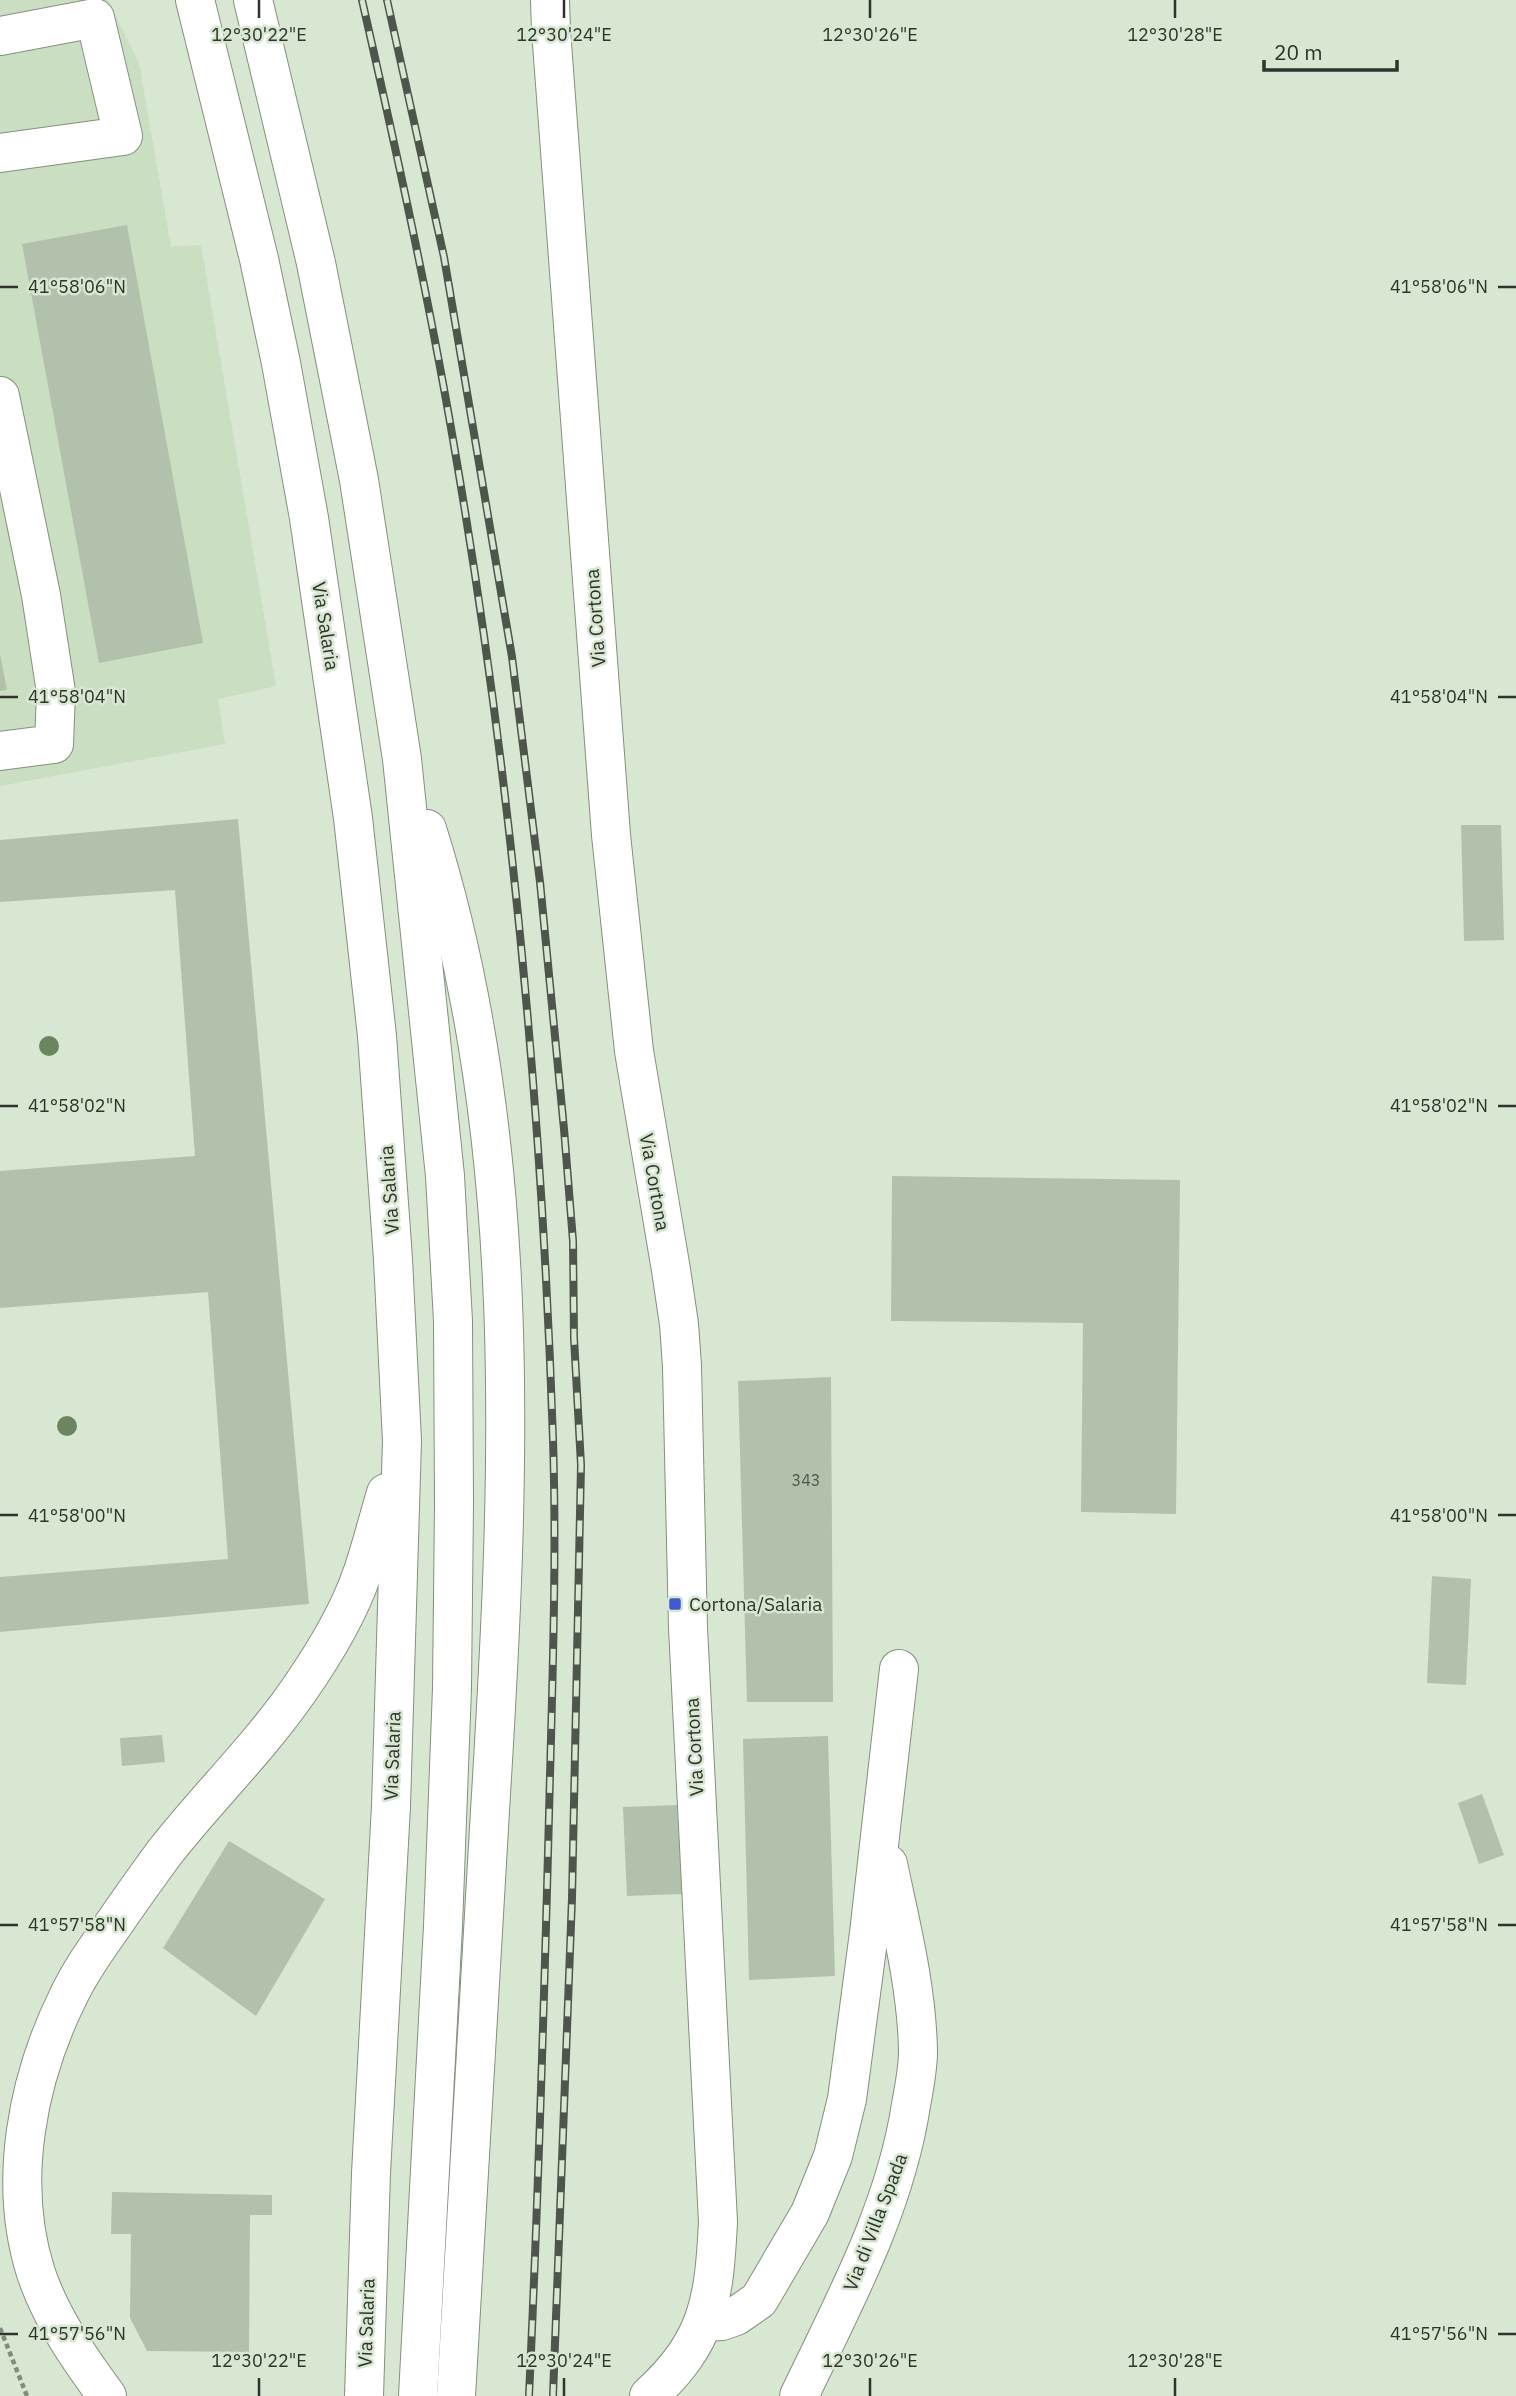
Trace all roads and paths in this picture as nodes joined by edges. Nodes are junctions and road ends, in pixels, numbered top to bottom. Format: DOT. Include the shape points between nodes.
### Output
graph roads {
  1 [pos="195,0"];
  2 [pos="253,0"];
  3 [pos="550,0"];
  4 [pos="0,36"];
  5 [pos="0,153"];
  6 [pos="0,396"];
  7 [pos="0,751"];
  8 [pos="402,759"];
  9 [pos="402,1441"];
  10 [pos="899,1669"];
  11 [pos="881,1832"];
  12 [pos="704,2322"];
  13 [pos="0,2328"];
  14 [pos="27,2396"];
  15 [pos="107,2396"];
  16 [pos="364,2396"];
  17 [pos="418,2396"];
  18 [pos="456,2396"];
  19 [pos="649,2396"];
  20 [pos="799,2396"];
  1 -- 9 [label="main road, Via Salaria" via="281,363 333,671 377,1036"];
  2 -- 8 [label="main road" via="345,405"];
  3 -- 12 [label="main road, Via Cortona" via="611,835 634,1051 682,1366 688,1628 719,2222"];
  4 -- 5 [label="main road" via="95,18 123,136"];
  6 -- 7 [label="main road" via="56,692 54,744"];
  8 -- 17 [label="main road" via="445,1176 453,1321 452,1688"];
  8 -- 18 [label="main road" via="456,930 480,1056 500,1224 505,1424 498,1678"];
  9 -- 15 [label="main road" via="362,1574 338,1626 277,1721 165,1852 98,1946 68,1995 40,2069 23,2159 28,2244 47,2302"];
  9 -- 16 [label="main road, Via Salaria" via="391,1806"];
  10 -- 11 [label="main road, Via di Villa Spada"];
  11 -- 12 [label="main road, Via di Villa Spada" via="847,2099 833,2156 810,2213 759,2300 736,2316"];
  11 -- 20 [label="main road, Via di Villa Spada" via="913,1982 918,2055 913,2097 898,2170 870,2247"];
  12 -- 19 [label="main road, Via Cortona" via="684,2360"];
  13 -- 14 [label="path"];
}
